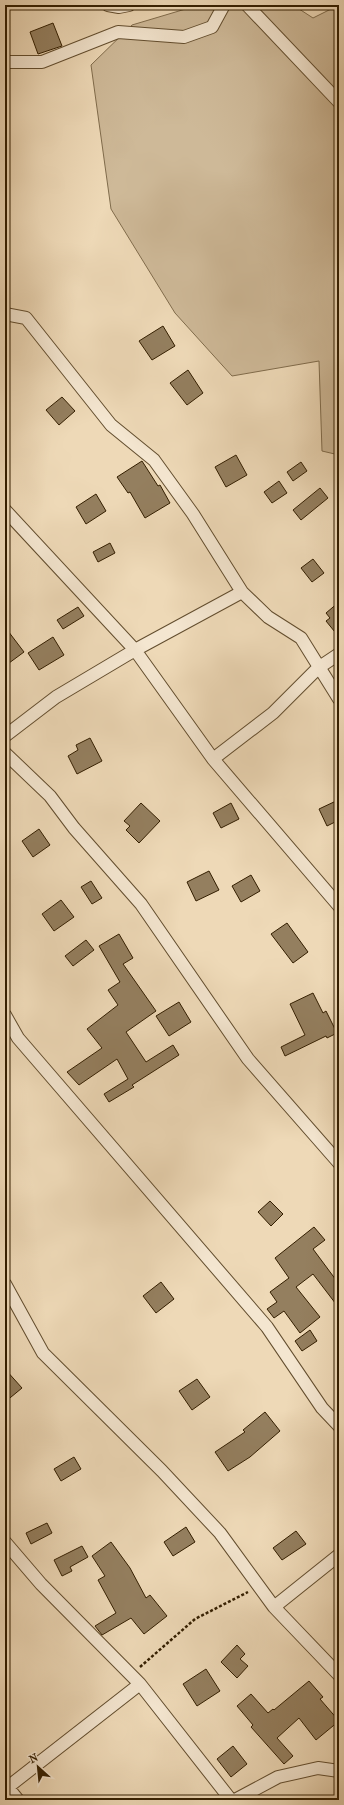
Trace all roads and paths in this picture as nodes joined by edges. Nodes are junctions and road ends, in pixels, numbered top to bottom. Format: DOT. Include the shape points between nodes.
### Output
graph roads {
  1 [pos="108,5"];
  2 [pos="129,5"];
  3 [pos="224,5"];
  4 [pos="247,5"];
  5 [pos="5,62"];
  6 [pos="339,102"];
  7 [pos="5,314"];
  8 [pos="5,510"];
  9 [pos="242,592"];
  10 [pos="135,650"];
  11 [pos="339,654"];
  12 [pos="318,668"];
  13 [pos="339,699"];
  14 [pos="5,736"];
  15 [pos="5,753"];
  16 [pos="213,759"];
  17 [pos="339,906"];
  18 [pos="5,1015"];
  19 [pos="339,1163"];
  20 [pos="5,1284"];
  21 [pos="339,1426"];
  22 [pos="5,1542"];
  23 [pos="339,1555"];
  24 [pos="259,1586"];
  25 [pos="274,1607"];
  26 [pos="131,1675"];
  27 [pos="339,1675"];
  28 [pos="140,1684"];
  29 [pos="339,1771"];
  30 [pos="6,1786"];
  31 [pos="18,1800"];
  32 [pos="232,1800"];
  33 [pos="235,1800"];
  1 -- 2 [label="street"];
  3 -- 5 [label="street" via="212,28 184,38 118,32 42,62"];
  4 -- 6 [label="street"];
  7 -- 9 [label="street" via="26,318 111,425 154,460 193,514"];
  8 -- 10 [label="street"];
  9 -- 10 [label="street"];
  9 -- 12 [label="street" via="268,617 301,638"];
  10 -- 14 [label="street" via="56,697"];
  10 -- 16 [label="street"];
  11 -- 12 [label="street"];
  12 -- 13 [label="street"];
  12 -- 16 [label="street" via="273,713"];
  15 -- 19 [label="street" via="50,796 74,828 141,904 248,1059"];
  16 -- 17 [label="street"];
  18 -- 21 [label="street" via="18,1038 267,1327 322,1408"];
  20 -- 24 [label="street" via="42,1354 168,1477 220,1533"];
  22 -- 26 [label="street" via="41,1584"];
  23 -- 25 [label="street"];
  24 -- 25 [label="street"];
  24 -- 26 [label="path" via="195,1619"];
  25 -- 27 [label="street"];
  26 -- 28 [label="street"];
  28 -- 30 [label="street"];
  28 -- 32 [label="street"];
  29 -- 33 [label="street" via="318,1768 278,1777"];
  30 -- 31 [label="street"];
}
